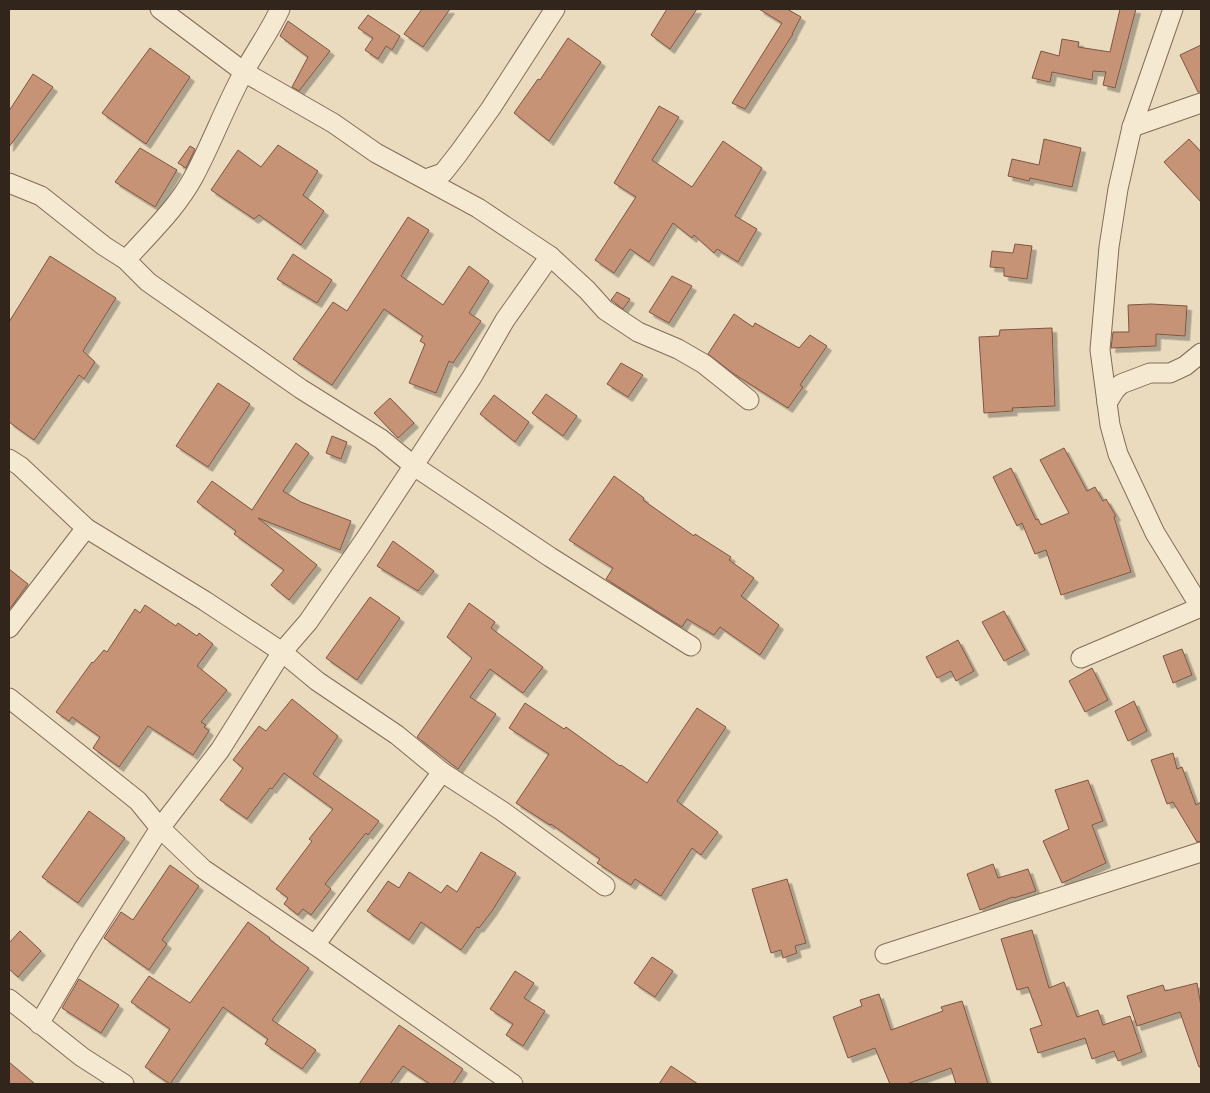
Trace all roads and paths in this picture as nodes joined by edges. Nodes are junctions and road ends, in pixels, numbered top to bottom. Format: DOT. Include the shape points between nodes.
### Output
graph roads {
  1 [pos="160,9"];
  2 [pos="280,9"];
  3 [pos="555,9"];
  4 [pos="1173,9"];
  5 [pos="244,72"];
  6 [pos="1201,103"];
  7 [pos="1132,127"];
  8 [pos="426,179"];
  9 [pos="9,183"];
  10 [pos="550,256"];
  11 [pos="126,260"];
  12 [pos="1201,353"];
  13 [pos="749,400"];
  14 [pos="1106,403"];
  15 [pos="9,459"];
  16 [pos="414,466"];
  17 [pos="86,528"];
  18 [pos="1201,608"];
  19 [pos="9,628"];
  20 [pos="691,646"];
  21 [pos="282,652"];
  22 [pos="1081,658"];
  23 [pos="9,698"];
  24 [pos="442,772"];
  25 [pos="160,828"];
  26 [pos="1201,852"];
  27 [pos="605,886"];
  28 [pos="315,945"];
  29 [pos="885,954"];
  30 [pos="9,999"];
  31 [pos="39,1024"];
  32 [pos="121,1083"];
  33 [pos="513,1084"];
  1 -- 5 [label="street"];
  2 -- 5 [label="street"];
  3 -- 8 [label="street" via="458,154 443,173"];
  4 -- 7 [label="street"];
  5 -- 8 [label="street" via="333,123 376,153"];
  5 -- 11 [label="street" via="192,179 158,227"];
  6 -- 7 [label="street"];
  7 -- 14 [label="street" via="1118,189 1102,315 1100,350"];
  8 -- 10 [label="street" via="478,208"];
  9 -- 11 [label="street" via="41,196"];
  10 -- 13 [label="street" via="605,310 638,332 704,364"];
  10 -- 16 [label="street" via="505,320"];
  11 -- 16 [label="street" via="148,282 301,389 381,439"];
  12 -- 14 [label="street" via="1185,366 1170,372 1150,373 1122,384"];
  14 -- 18 [label="street" via="1118,454 1147,517"];
  15 -- 17 [label="street"];
  16 -- 20 [label="street"];
  16 -- 21 [label="street" via="308,622"];
  17 -- 19 [label="street"];
  17 -- 21 [label="street"];
  18 -- 22 [label="street"];
  21 -- 24 [label="street"];
  21 -- 25 [label="street" via="220,750"];
  23 -- 25 [label="street" via="138,802"];
  24 -- 27 [label="street"];
  24 -- 28 [label="street"];
  25 -- 28 [label="street" via="203,869"];
  25 -- 31 [label="street"];
  26 -- 29 [label="street"];
  28 -- 33 [label="street"];
  30 -- 31 [label="street"];
  31 -- 32 [label="street"];
}
